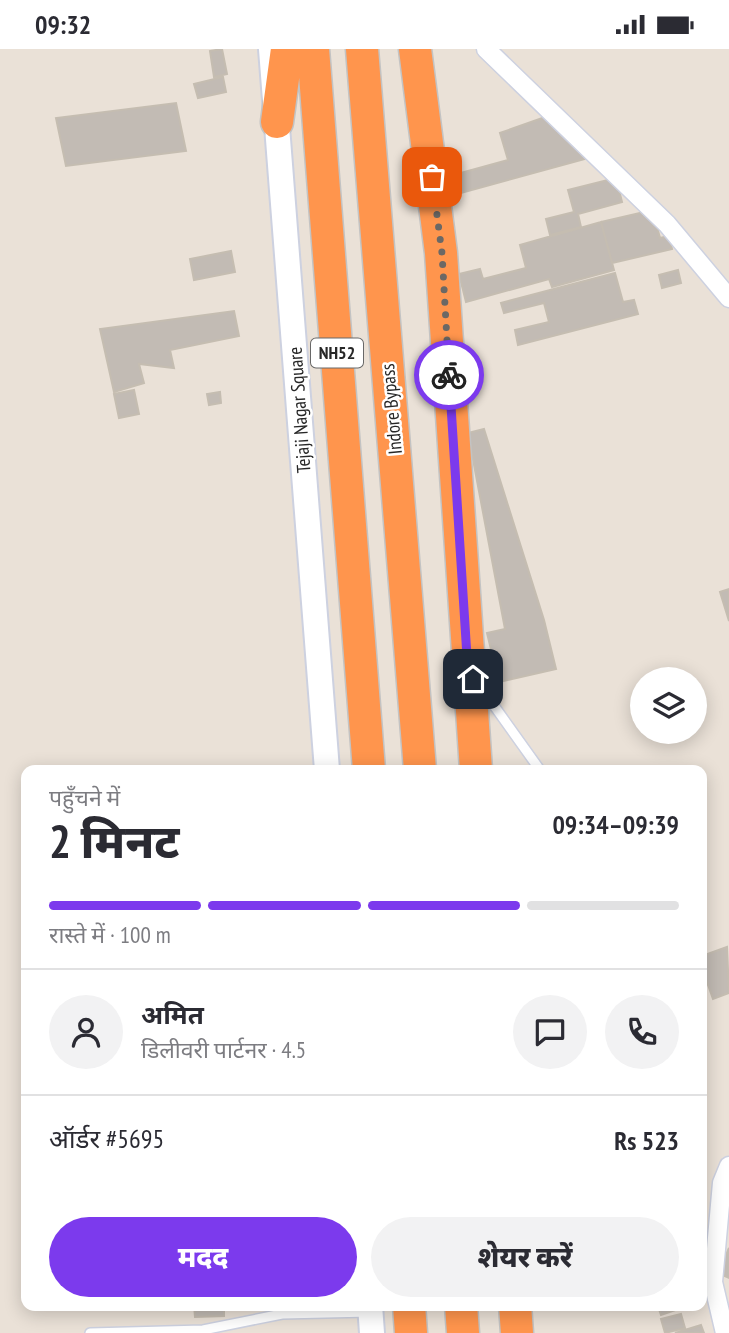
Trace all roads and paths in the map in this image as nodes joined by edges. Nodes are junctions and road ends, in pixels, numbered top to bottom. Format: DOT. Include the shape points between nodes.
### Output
graph roads {
  1 [pos="271,49"];
  2 [pos="287,49"];
  3 [pos="313,49"];
  4 [pos="362,49"];
  5 [pos="415,49"];
  6 [pos="486,49"];
  7 [pos="276,122"];
  8 [pos="729,298"];
  9 [pos="468,672"];
  10 [pos="327,765"];
  11 [pos="369,765"];
  12 [pos="420,765"];
  13 [pos="476,765"];
  14 [pos="536,765"];
  15 [pos="729,1166"];
  16 [pos="409,1311"];
  17 [pos="461,1311"];
  18 [pos="515,1311"];
  19 [pos="371,1317"];
  20 [pos="89,1333"];
  21 [pos="411,1333"];
  22 [pos="463,1333"];
  23 [pos="517,1333"];
  24 [pos="725,1333"];
  1 -- 7 [label="street, Tejaji Nagar Square"];
  2 -- 7 [label="highway"];
  3 -- 11 [label="highway, NH52"];
  4 -- 12 [label="highway, Indore Bypass / NH52"];
  5 -- 9 [label="highway" via="442,253"];
  6 -- 8 [label="street" via="667,225"];
  7 -- 10 [label="street, Tejaji Nagar Square"];
  9 -- 13 [label="highway"];
  9 -- 14 [label="lane"];
  15 -- 24 [label="street" via="722,1183 713,1282"];
  16 -- 21 [label="highway"];
  17 -- 22 [label="highway"];
  18 -- 23 [label="highway"];
  19 -- 20 [label="lane" via="282,1314 203,1330"];
}
